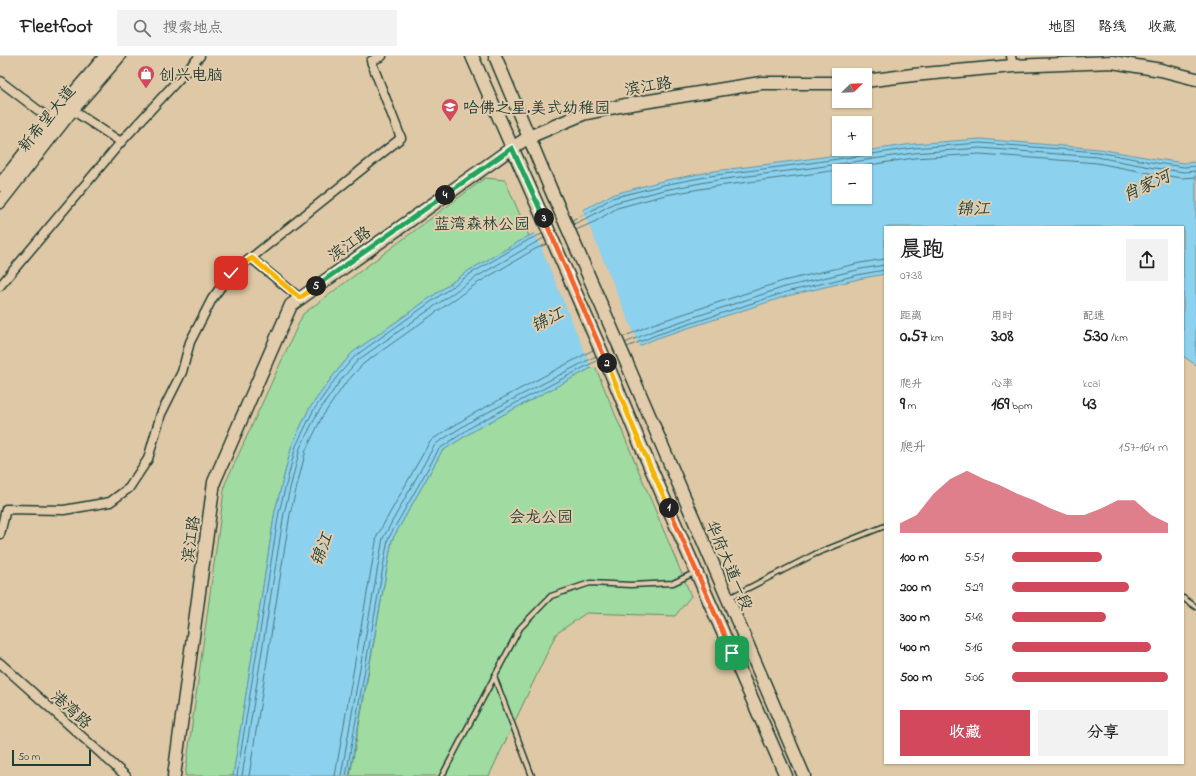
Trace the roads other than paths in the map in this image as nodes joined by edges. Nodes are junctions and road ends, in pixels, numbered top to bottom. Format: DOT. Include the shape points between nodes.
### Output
graph roads {
  1 [pos="106,56"];
  2 [pos="119,56"];
  3 [pos="200,56"];
  4 [pos="382,56"];
  5 [pos="472,56"];
  6 [pos="495,56"];
  7 [pos="1012,61"];
  8 [pos="1196,79"];
  9 [pos="872,80"];
  10 [pos="0,81"];
  11 [pos="832,83"];
  12 [pos="72,110"];
  13 [pos="51,120"];
  14 [pos="529,136"];
  15 [pos="121,142"];
  16 [pos="512,148"];
  17 [pos="0,185"];
  18 [pos="0,202"];
  19 [pos="252,258"];
  20 [pos="0,286"];
  21 [pos="300,298"];
  22 [pos="884,526"];
  23 [pos="0,534"];
  24 [pos="696,572"];
  25 [pos="727,599"];
  26 [pos="1184,599"];
  27 [pos="1196,607"];
  28 [pos="0,663"];
  29 [pos="494,676"];
  30 [pos="126,776"];
  31 [pos="174,776"];
  32 [pos="442,776"];
  33 [pos="532,776"];
  34 [pos="786,776"];
  35 [pos="804,776"];
  1 -- 13 [label="street"];
  2 -- 12 [label="street, 新希望大道"];
  3 -- 15 [label="street"];
  4 -- 19 [label="street" via="371,61 401,138"];
  5 -- 16 [label="street"];
  6 -- 14 [label="street"];
  7 -- 8 [label="street" via="1112,62"];
  7 -- 9 [label="street"];
  10 -- 13 [label="street"];
  11 -- 14 [label="street, 滨江路" via="761,83 625,105 583,114"];
  12 -- 15 [label="street"];
  12 -- 18 [label="street, 新希望大道"];
  13 -- 17 [label="street"];
  14 -- 16 [label="street, 滨江路"];
  14 -- 25 [label="street, 华府大道一段"];
  15 -- 20 [label="street"];
  16 -- 21 [label="street, 滨江路"];
  16 -- 24 [label="street"];
  19 -- 21 [label="street"];
  19 -- 23 [label="street" via="231,273 212,299 190,342 182,372 161,414 148,459 129,488 110,502 64,510 6,509"];
  21 -- 31 [label="street, 滨江路" via="291,305 214,482"];
  22 -- 25 [label="lane" via="815,554"];
  24 -- 29 [label="lane" via="673,583 590,583 551,596 520,628"];
  24 -- 34 [label="street"];
  25 -- 35 [label="street, 华府大道一段"];
  26 -- 27 [label="lane"];
  28 -- 30 [label="street, 港湾路"];
  29 -- 32 [label="lane"];
  29 -- 33 [label="lane"];
}
